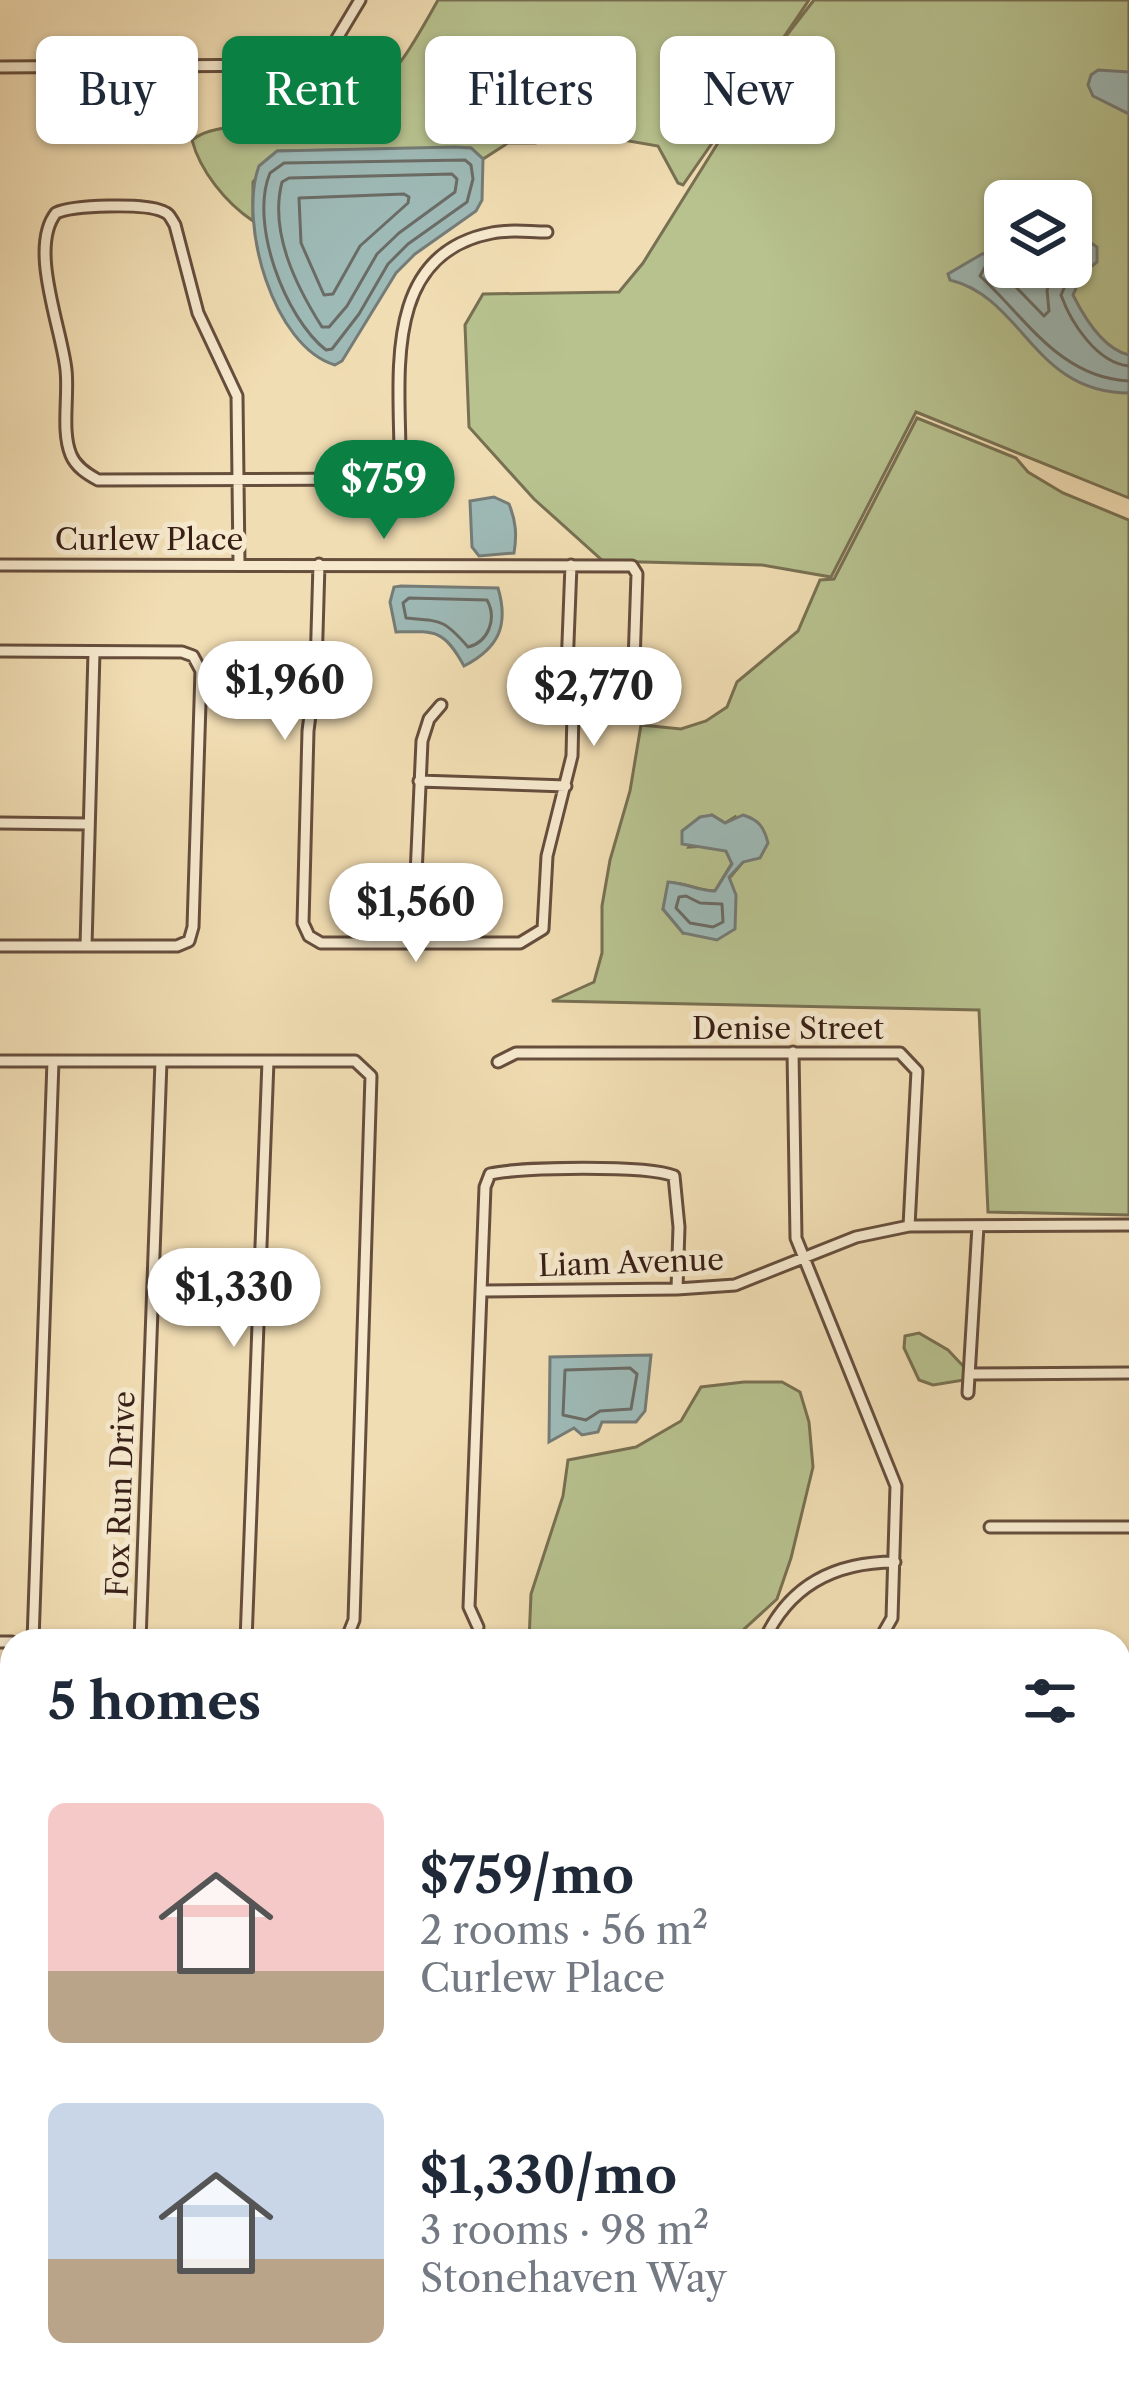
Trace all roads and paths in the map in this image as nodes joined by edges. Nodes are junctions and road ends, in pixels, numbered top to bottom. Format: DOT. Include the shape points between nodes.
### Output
graph roads {
  1 [pos="360,0"];
  2 [pos="0,68"];
  3 [pos="548,232"];
  4 [pos="240,479"];
  5 [pos="239,563"];
  6 [pos="319,564"];
  7 [pos="0,565"];
  8 [pos="571,565"];
  9 [pos="0,651"];
  10 [pos="94,652"];
  11 [pos="634,663"];
  12 [pos="441,705"];
  13 [pos="419,782"];
  14 [pos="566,786"];
  15 [pos="0,823"];
  16 [pos="88,824"];
  17 [pos="413,942"];
  18 [pos="0,946"];
  19 [pos="86,946"];
  20 [pos="793,1052"];
  21 [pos="0,1061"];
  22 [pos="53,1061"];
  23 [pos="161,1061"];
  24 [pos="268,1061"];
  25 [pos="498,1062"];
  26 [pos="1129,1225"];
  27 [pos="909,1226"];
  28 [pos="978,1226"];
  29 [pos="803,1259"];
  30 [pos="677,1289"];
  31 [pos="484,1291"];
  32 [pos="1129,1373"];
  33 [pos="969,1374"];
  34 [pos="968,1393"];
  35 [pos="990,1527"];
  36 [pos="1129,1527"];
  37 [pos="895,1562"];
  38 [pos="478,1627"];
  39 [pos="33,1629"];
  40 [pos="140,1629"];
  41 [pos="246,1629"];
  42 [pos="351,1629"];
  43 [pos="771,1629"];
  44 [pos="886,1629"];
  1 -- 2 [label="street" via="330,50 309,63"];
  3 -- 4 [label="street" via="485,235 426,272 402,325 400,458 388,476"];
  4 -- 4 [label="street" via="234,384 198,313 175,224 153,209 56,213 47,226 51,305 65,364 69,451 80,467 98,480"];
  4 -- 5 [label="street"];
  5 -- 6 [label="street, Curlew Place"];
  5 -- 7 [label="street, Curlew Place"];
  6 -- 8 [label="street, Curlew Place"];
  6 -- 17 [label="street" via="302,923 321,943"];
  8 -- 11 [label="street, Curlew Place" via="636,570"];
  8 -- 14 [label="street"];
  9 -- 10 [label="street"];
  10 -- 16 [label="street"];
  10 -- 19 [label="street" via="182,652 201,671 189,940"];
  12 -- 13 [label="street" via="423,734"];
  13 -- 14 [label="street"];
  13 -- 17 [label="street"];
  14 -- 17 [label="street" via="547,856 543,929 520,943"];
  15 -- 16 [label="street"];
  16 -- 19 [label="street"];
  18 -- 19 [label="street"];
  20 -- 25 [label="street, Denise Street" via="516,1054"];
  20 -- 27 [label="street, Denise Street" via="896,1053 915,1066"];
  20 -- 29 [label="street" via="795,1228"];
  21 -- 22 [label="street"];
  22 -- 23 [label="street"];
  22 -- 39 [label="street"];
  23 -- 24 [label="street"];
  23 -- 40 [label="street, Fox Run Drive"];
  24 -- 41 [label="street"];
  24 -- 42 [label="street" via="355,1061 374,1082"];
  26 -- 28 [label="street, Liam Avenue"];
  27 -- 28 [label="street, Liam Avenue"];
  27 -- 29 [label="street, Liam Avenue"];
  28 -- 33 [label="street"];
  29 -- 30 [label="street, Liam Avenue" via="735,1285"];
  29 -- 37 [label="street" via="894,1476"];
  30 -- 31 [label="street, Liam Avenue"];
  30 -- 31 [label="street" via="674,1176 500,1172 485,1187"];
  31 -- 38 [label="street" via="469,1607"];
  32 -- 33 [label="street"];
  33 -- 34 [label="street"];
  35 -- 36 [label="street"];
  37 -- 43 [label="street" via="853,1564 819,1577"];
  37 -- 44 [label="street"];
}
